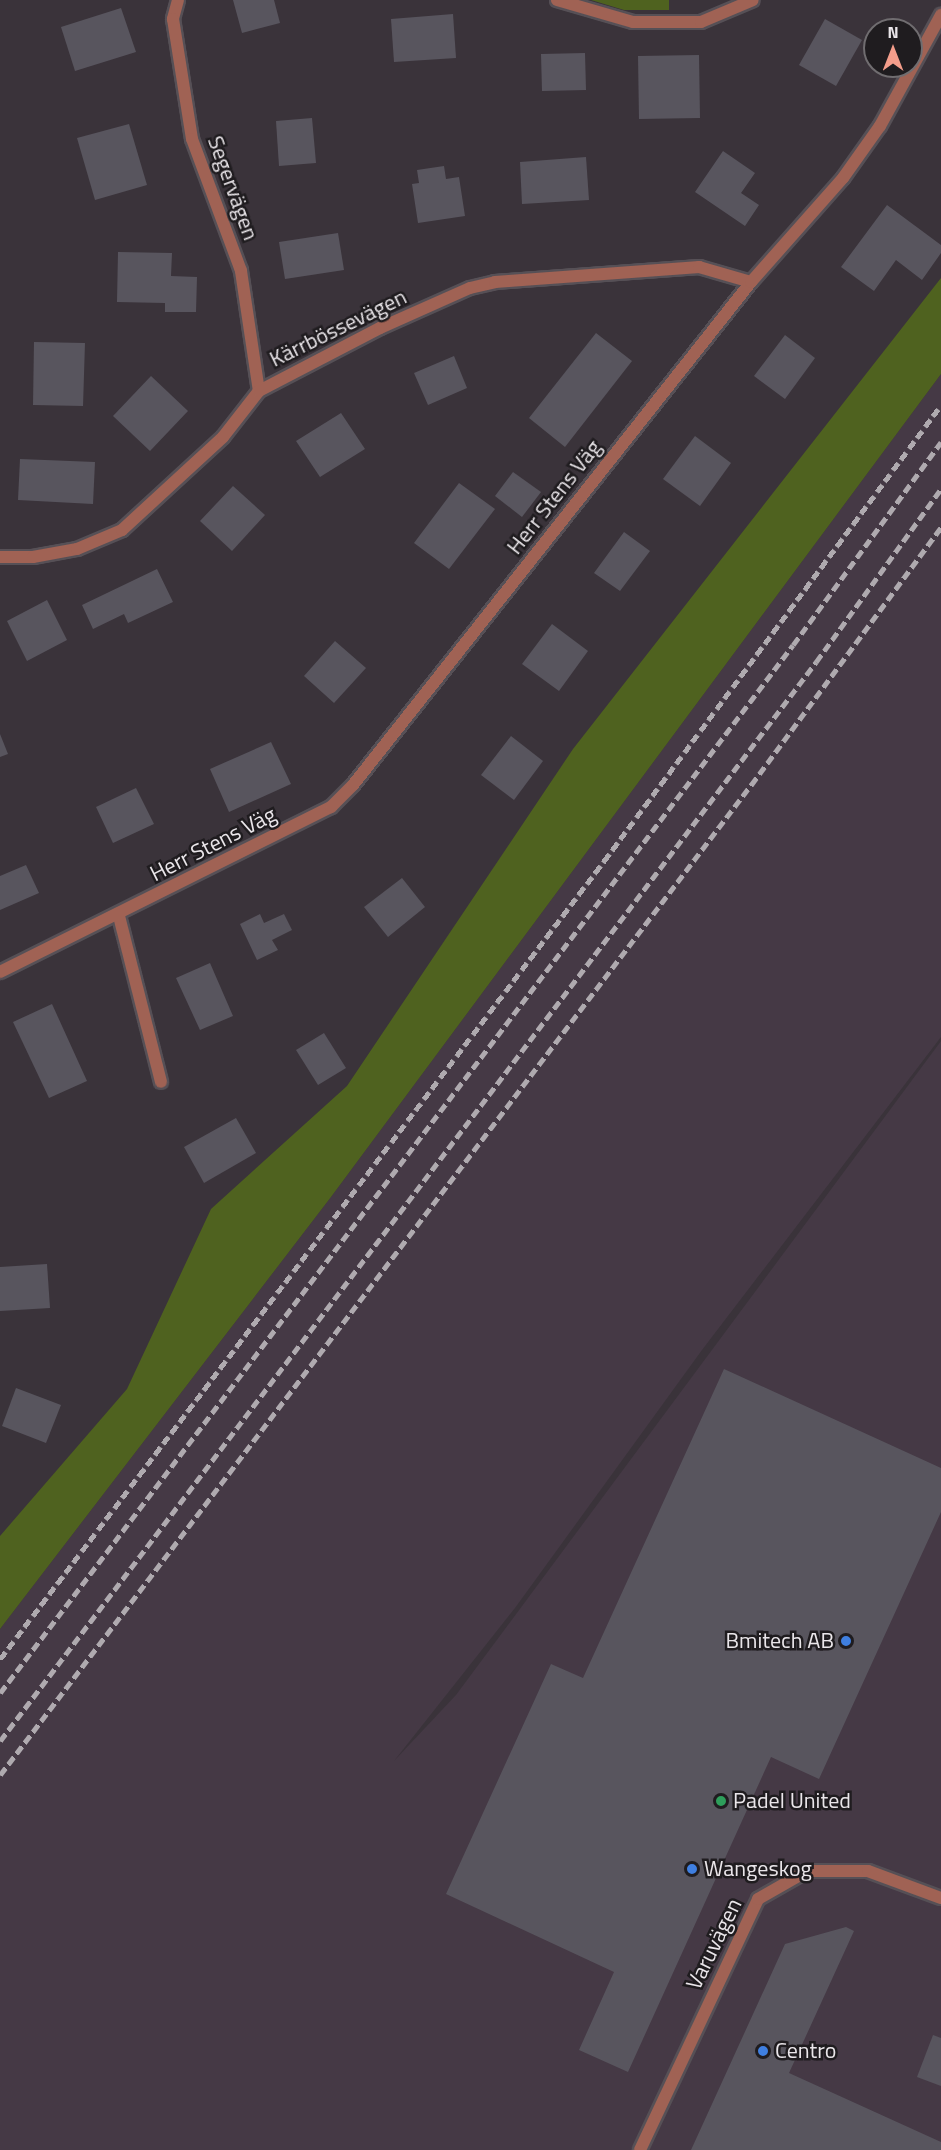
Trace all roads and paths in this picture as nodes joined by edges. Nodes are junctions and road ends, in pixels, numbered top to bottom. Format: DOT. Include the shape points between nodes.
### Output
graph roads {
  1 [pos="178,0"];
  2 [pos="557,0"];
  3 [pos="753,0"];
  4 [pos="941,15"];
  5 [pos="751,282"];
  6 [pos="259,391"];
  7 [pos="0,557"];
  8 [pos="119,916"];
  9 [pos="0,972"];
  10 [pos="161,1082"];
  11 [pos="941,1898"];
  12 [pos="640,2150"];
  1 -- 6 [label="street, Segervägen" via="173,19 192,139 241,271"];
  2 -- 3 [label="street" via="638,22 701,22"];
  4 -- 5 [label="street, Herr Stens Väg" via="880,126 843,178"];
  5 -- 6 [label="street, Kärrbössevägen" via="699,267 495,282 470,288 380,328"];
  5 -- 8 [label="street, Herr Stens Väg" via="353,785 331,807"];
  6 -- 7 [label="street, Kärrbössevägen" via="223,437 122,530 77,549 33,557"];
  8 -- 9 [label="street, Herr Stens Väg"];
  8 -- 10 [label="street"];
  11 -- 12 [label="street, Varuvägen" via="868,1871 807,1871 758,1899"];
}
